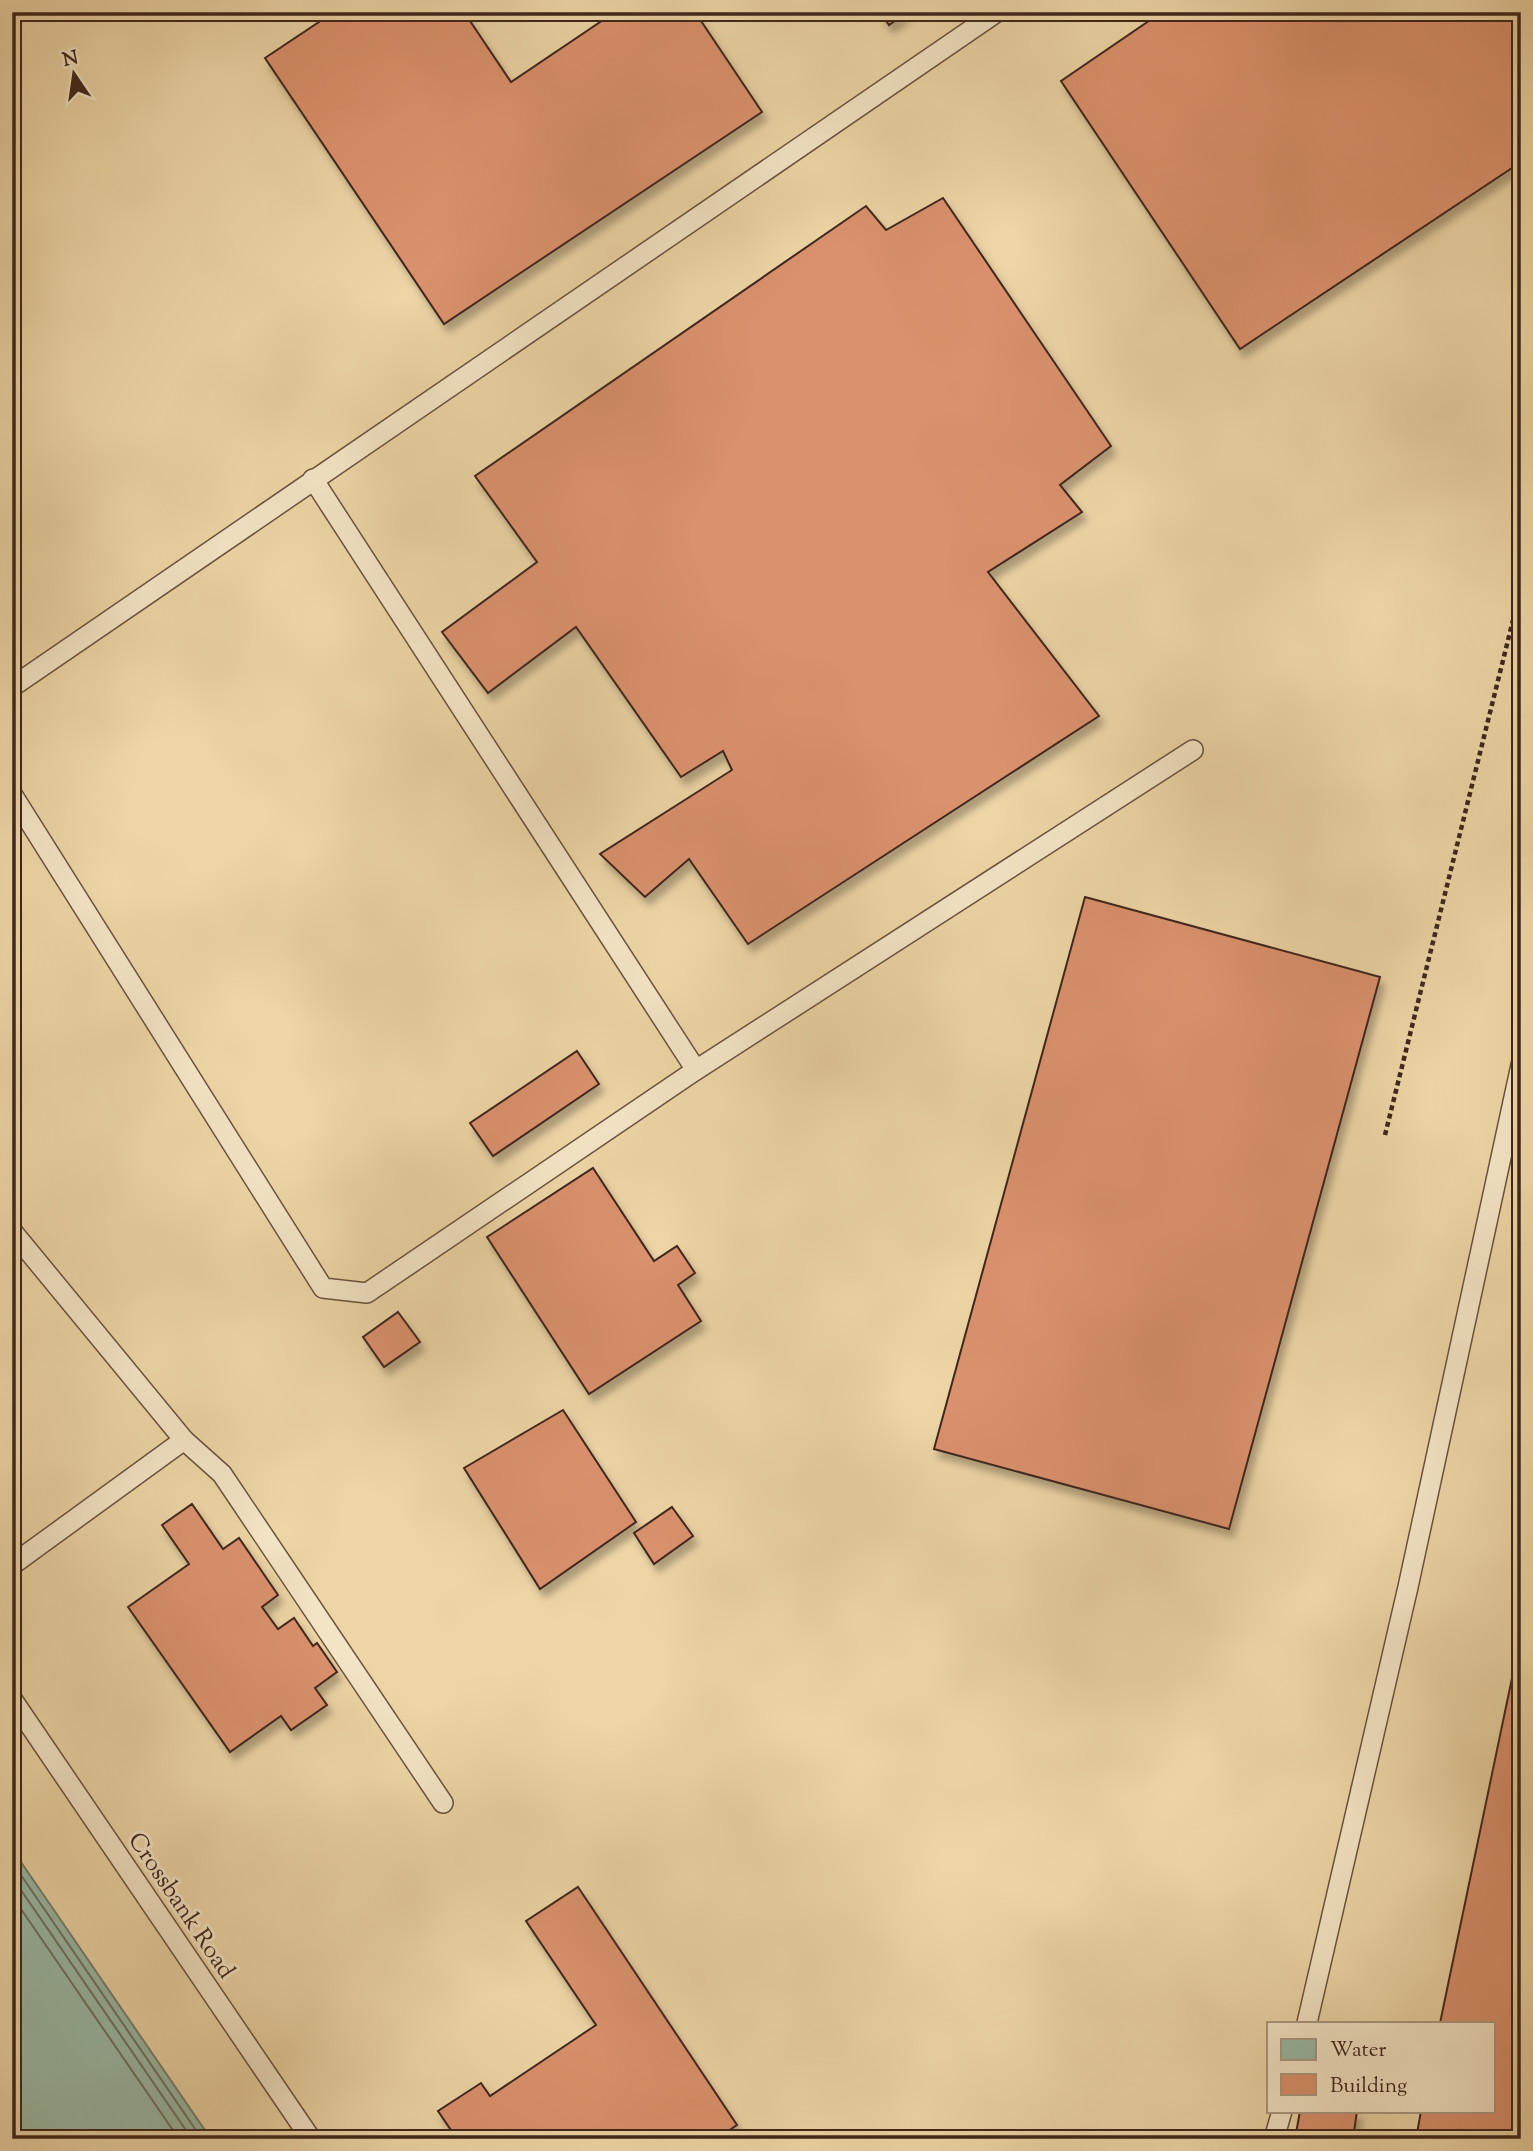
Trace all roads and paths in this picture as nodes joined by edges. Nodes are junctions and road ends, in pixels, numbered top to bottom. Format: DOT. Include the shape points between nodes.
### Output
graph roads {
  1 [pos="998,12"];
  2 [pos="313,479"];
  3 [pos="1521,588"];
  4 [pos="12,687"];
  5 [pos="1193,750"];
  6 [pos="12,794"];
  7 [pos="1521,1065"];
  8 [pos="696,1070"];
  9 [pos="1385,1135"];
  10 [pos="12,1231"];
  11 [pos="184,1440"];
  12 [pos="12,1565"];
  13 [pos="12,1699"];
  14 [pos="443,1802"];
  15 [pos="1307,2022"];
  16 [pos="1282,2112"];
  17 [pos="311,2139"];
  18 [pos="1274,2139"];
  1 -- 2 [label="lane"];
  2 -- 4 [label="lane"];
  2 -- 8 [label="lane"];
  3 -- 9 [label="path"];
  5 -- 8 [label="lane"];
  6 -- 8 [label="lane" via="323,1288 366,1293"];
  7 -- 15 [label="lane" via="1408,1587"];
  10 -- 11 [label="lane"];
  11 -- 12 [label="lane"];
  11 -- 14 [label="lane" via="222,1474"];
  13 -- 17 [label="lane, Crossbank Road"];
  16 -- 18 [label="lane"];
}
